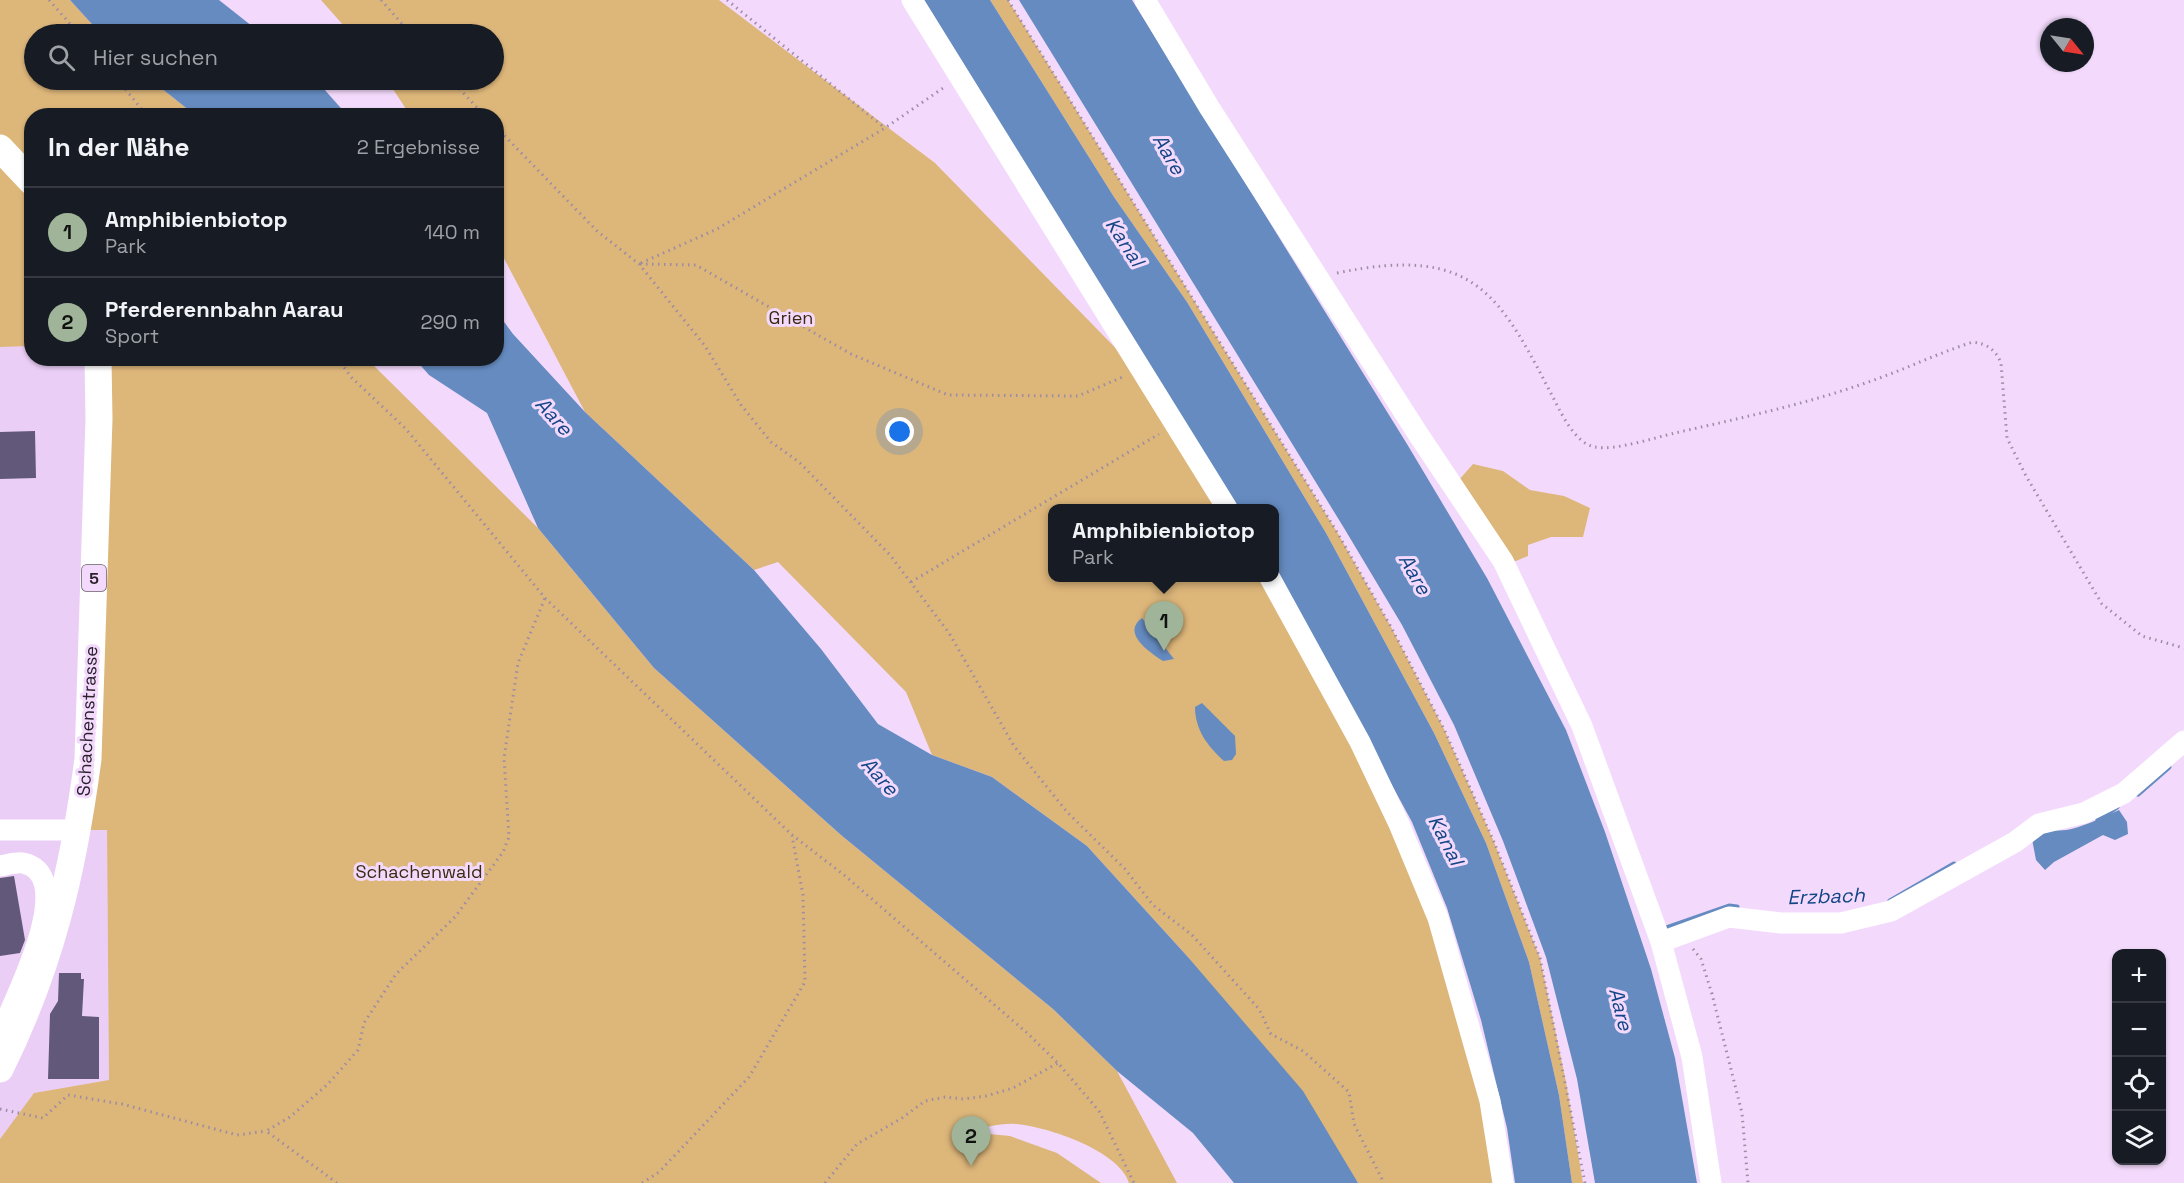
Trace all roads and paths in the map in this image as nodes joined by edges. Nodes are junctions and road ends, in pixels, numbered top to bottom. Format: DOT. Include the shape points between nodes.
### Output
graph roads {
  1 [pos="49,0"];
  2 [pos="381,0"];
  3 [pos="727,0"];
  4 [pos="912,0"];
  5 [pos="1008,0"];
  6 [pos="1145,0"];
  7 [pos="70,24"];
  8 [pos="402,24"];
  9 [pos="960,76"];
  10 [pos="126,90"];
  11 [pos="460,90"];
  12 [pos="141,108"];
  13 [pos="477,108"];
  14 [pos="885,128"];
  15 [pos="504,135"];
  16 [pos="0,148"];
  17 [pos="24,174"];
  18 [pos="639,264"];
  19 [pos="1318,277"];
  20 [pos="98,366"];
  21 [pos="343,366"];
  22 [pos="1140,369"];
  23 [pos="1174,424"];
  24 [pos="1224,504"];
  25 [pos="911,582"];
  26 [pos="1272,582"];
  27 [pos="545,598"];
  28 [pos="2184,648"];
  29 [pos="2184,741"];
  30 [pos="0,830"];
  31 [pos="78,830"];
  32 [pos="791,834"];
  33 [pos="0,866"];
  34 [pos="1671,938"];
  35 [pos="0,1034"];
  36 [pos="1058,1063"];
  37 [pos="0,1069"];
  38 [pos="0,1109"];
  39 [pos="266,1131"];
  40 [pos="337,1183"];
  41 [pos="642,1183"];
  42 [pos="825,1183"];
  43 [pos="1134,1183"];
  44 [pos="1384,1183"];
  45 [pos="1503,1183"];
  46 [pos="1585,1183"];
  47 [pos="1711,1183"];
  48 [pos="1748,1183"];
  1 -- 7 [label="path"];
  2 -- 8 [label="path"];
  3 -- 14 [label="path"];
  4 -- 9 [label="street"];
  5 -- 46 [label="path" via="1337,532 1444,729 1540,958"];
  6 -- 19 [label="street"];
  9 -- 14 [label="path"];
  9 -- 22 [label="street"];
  10 -- 12 [label="path"];
  11 -- 13 [label="path"];
  14 -- 18 [label="path" via="717,230"];
  15 -- 18 [label="path" via="597,231"];
  16 -- 17 [label="main road"];
  18 -- 22 [label="path" via="696,265 851,354 948,395 1078,396"];
  18 -- 25 [label="path" via="705,346 741,405 771,442 799,462 890,555"];
  19 -- 28 [label="path" via="1364,268 1442,267 1480,286 1526,345 1565,420 1581,441 1593,447 1643,441 1797,405 1973,342 1986,344 1997,353 2001,363 2007,438 2102,604 2142,636"];
  19 -- 34 [label="street" via="1503,561 1581,726 1652,918"];
  20 -- 31 [label="main road, Schachenstrasse / 5" via="88,759"];
  21 -- 27 [label="path" via="406,429"];
  22 -- 23 [label="street"];
  23 -- 24 [label="street"];
  23 -- 25 [label="path"];
  25 -- 44 [label="path" via="949,633 1014,746 1067,812 1125,869 1153,905 1192,935 1259,1009 1271,1034 1303,1051 1348,1092 1354,1124"];
  26 -- 45 [label="street" via="1360,742 1437,918 1490,1101"];
  27 -- 32 [label="path"];
  27 -- 39 [label="path" via="518,663 504,758 509,837 503,852 455,917 396,974 364,1023 358,1050 328,1084 290,1117"];
  29 -- 34 [label="street" via="2124,793 2084,813 2040,824 1891,911 1841,924 1730,917"];
  30 -- 31 [label="street"];
  31 -- 37 [label="main road, Schachenstrasse / 5" via="71,874 43,970"];
  32 -- 36 [label="path" via="844,875"];
  32 -- 41 [label="path" via="803,896 805,982 749,1077 659,1172"];
  33 -- 35 [label="street" via="22,863 31,867 42,877 48,899 42,930"];
  34 -- 47 [label="street"];
  34 -- 48 [label="path" via="1701,959 1713,994 1742,1113"];
  36 -- 42 [label="path" via="1004,1091 925,1101 857,1144"];
  36 -- 43 [label="path" via="1099,1111"];
  38 -- 39 [label="path" via="43,1118 68,1095 122,1104 237,1135"];
  39 -- 40 [label="path"];
}
